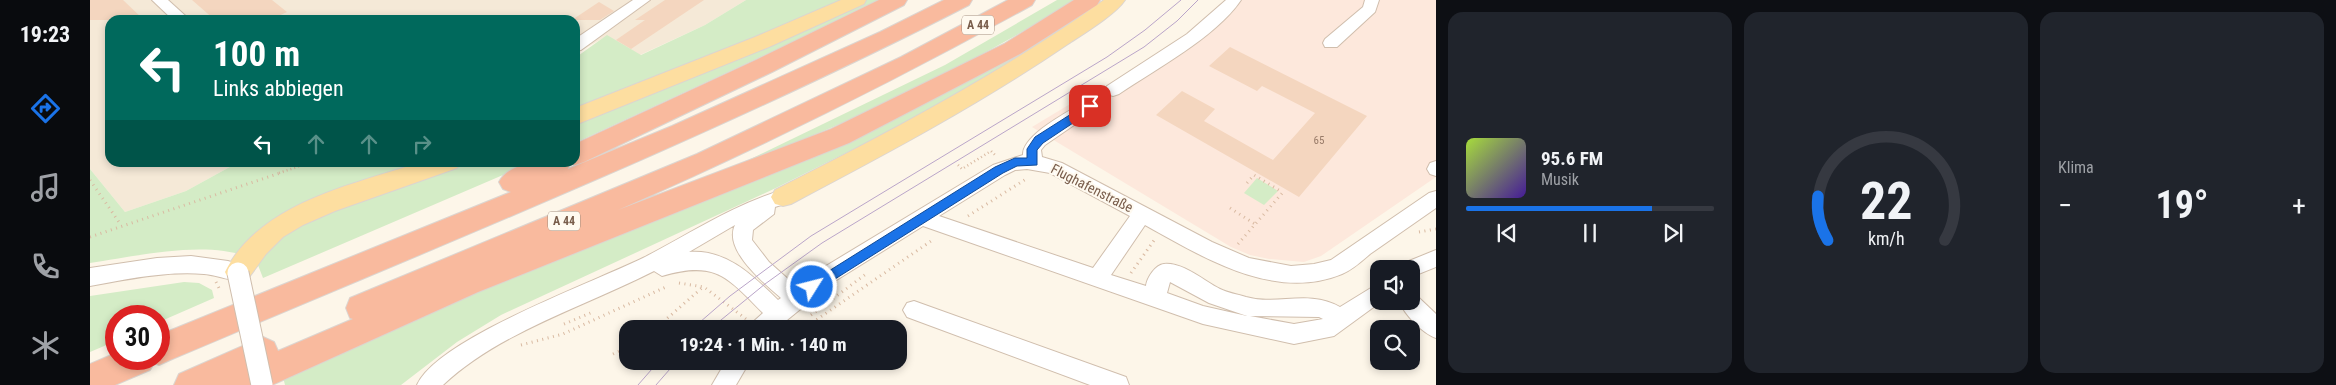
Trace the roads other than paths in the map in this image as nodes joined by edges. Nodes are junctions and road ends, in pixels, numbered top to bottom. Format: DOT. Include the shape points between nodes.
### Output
graph roads {
  1 [pos="159,0"];
  2 [pos="643,0"];
  3 [pos="857,0"];
  4 [pos="896,0"];
  5 [pos="961,0"];
  6 [pos="1024,0"];
  7 [pos="1089,0"];
  8 [pos="1116,0"];
  9 [pos="1234,0"];
  10 [pos="1372,0"];
  11 [pos="176,15"];
  12 [pos="580,43"];
  13 [pos="1331,43"];
  14 [pos="1113,90"];
  15 [pos="1090,106"];
  16 [pos="580,115"];
  17 [pos="580,153"];
  18 [pos="1033,162"];
  19 [pos="434,167"];
  20 [pos="547,167"];
  21 [pos="783,197"];
  22 [pos="1436,198"];
  23 [pos="1142,214"];
  24 [pos="1436,215"];
  25 [pos="922,218"];
  26 [pos="1411,224"];
  27 [pos="1436,258"];
  28 [pos="369,262"];
  29 [pos="1420,265"];
  30 [pos="238,272"];
  31 [pos="631,273"];
  32 [pos="90,277"];
  33 [pos="1097,279"];
  34 [pos="1370,298"];
  35 [pos="796,299"];
  36 [pos="1156,300"];
  37 [pos="914,310"];
  38 [pos="1418,310"];
  39 [pos="777,314"];
  40 [pos="1341,319"];
  41 [pos="766,320"];
  42 [pos="1436,328"];
  43 [pos="170,345"];
  44 [pos="113,370"];
  45 [pos="733,370"];
  46 [pos="90,380"];
  47 [pos="191,385"];
  48 [pos="236,385"];
  49 [pos="262,385"];
  50 [pos="428,385"];
  51 [pos="723,385"];
  52 [pos="1118,385"];
  1 -- 11 [label="street"];
  2 -- 12 [label="street"];
  3 -- 16 [label="main road"];
  4 -- 17 [label="highway"];
  5 -- 28 [label="highway, A 44" via="681,132"];
  6 -- 47 [label="highway, A 44" via="909,63 706,161 407,288"];
  7 -- 48 [label="highway" via="1012,49 840,136 458,287"];
  8 -- 21 [label="main road" via="1070,35 954,108"];
  9 -- 14 [label="street" via="1186,41"];
  10 -- 13 [label="street" via="1370,9"];
  15 -- 18 [label="street" via="1039,140 1032,149"];
  18 -- 23 [label="street, Flughafenstraße" via="1056,168"];
  18 -- 25 [label="street, Flughafenstraße" via="1008,165"];
  19 -- 30 [label="main road" via="294,218 268,236"];
  20 -- 28 [label="highway" via="466,204"];
  21 -- 31 [label="street" via="761,202 722,221 675,251"];
  21 -- 35 [label="street" via="745,225 742,240 752,256"];
  22 -- 26 [label="street, Flughafenstraße"];
  23 -- 26 [label="street, Flughafenstraße" via="1244,266 1303,275 1337,267"];
  23 -- 33 [label="street"];
  24 -- 26 [label="street"];
  25 -- 33 [label="street"];
  25 -- 35 [label="street, Flughafenstraße"];
  27 -- 29 [label="street"];
  28 -- 43 [label="highway, A 44"];
  30 -- 32 [label="street" via="194,264"];
  30 -- 49 [label="street, bridge"];
  31 -- 39 [label="street" via="654,270 688,259 708,260 736,273"];
  31 -- 50 [label="street" via="483,342 461,356"];
  33 -- 36 [label="street"];
  34 -- 40 [label="street"];
  35 -- 39 [label="street, Flughafenstraße"];
  36 -- 40 [label="street" via="1250,327 1294,334 1326,329"];
  36 -- 40 [label="street" via="1157,283 1165,272 1216,297 1249,306 1322,308"];
  37 -- 52 [label="street"];
  38 -- 42 [label="street"];
  39 -- 41 [label="street, Flughafenstraße"];
  44 -- 46 [label="highway"];
  45 -- 51 [label="street"];
}
